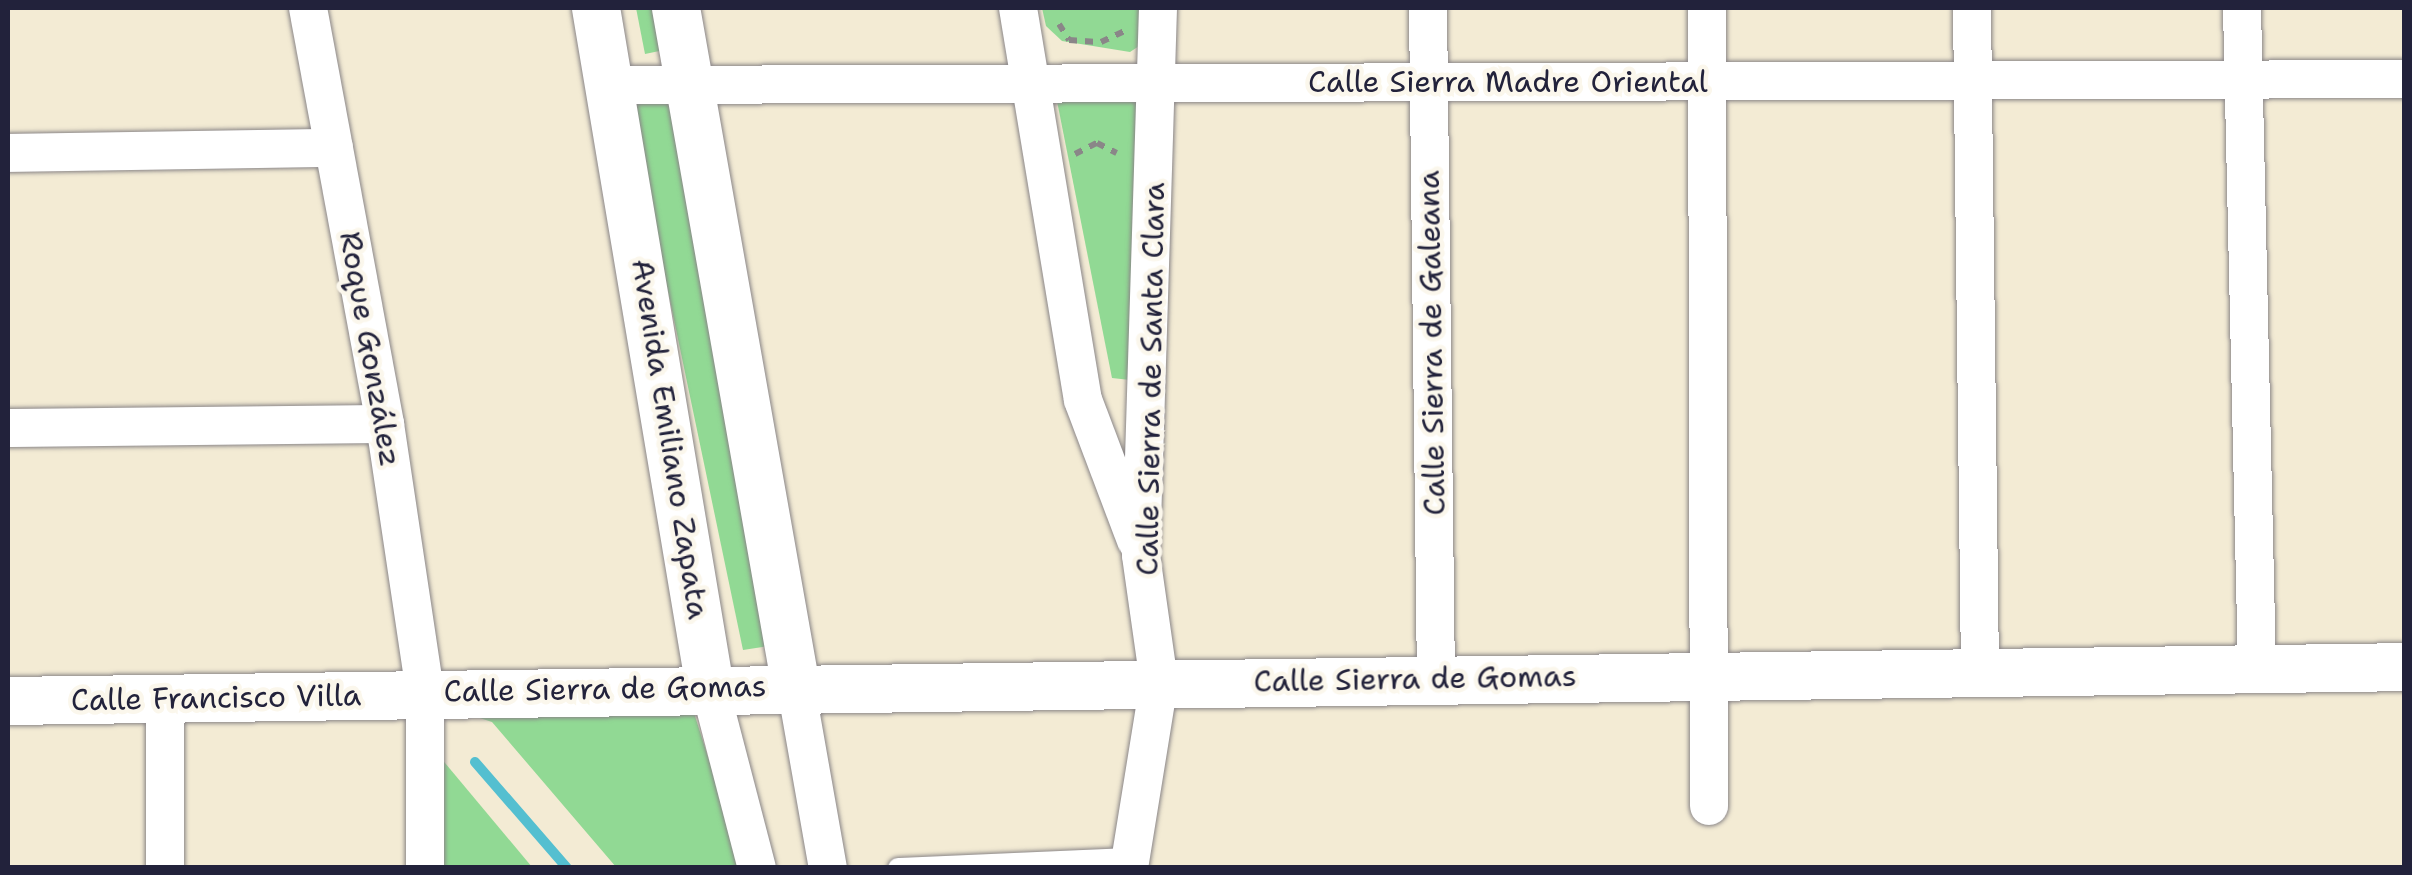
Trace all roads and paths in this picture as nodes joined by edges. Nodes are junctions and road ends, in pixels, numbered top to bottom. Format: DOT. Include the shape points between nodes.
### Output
graph roads {
  1 [pos="308,8"];
  2 [pos="596,8"];
  3 [pos="676,8"];
  4 [pos="1428,8"];
  5 [pos="1707,8"];
  6 [pos="1972,8"];
  7 [pos="2242,8"];
  8 [pos="1035,10"];
  9 [pos="1144,13"];
  10 [pos="2404,79"];
  11 [pos="2242,80"];
  12 [pos="1708,81"];
  13 [pos="1972,81"];
  14 [pos="1428,82"];
  15 [pos="1159,83"];
  16 [pos="691,84"];
  17 [pos="1032,84"];
  18 [pos="612,85"];
  19 [pos="1071,141"];
  20 [pos="334,148"];
  21 [pos="8,153"];
  22 [pos="1073,157"];
  23 [pos="1130,164"];
  24 [pos="1076,174"];
  25 [pos="385,424"];
  26 [pos="8,428"];
  27 [pos="1141,555"];
  28 [pos="2404,667"];
  29 [pos="2257,668"];
  30 [pos="1980,672"];
  31 [pos="1709,676"];
  32 [pos="1436,679"];
  33 [pos="1158,682"];
  34 [pos="796,687"];
  35 [pos="710,688"];
  36 [pos="425,692"];
  37 [pos="8,701"];
  38 [pos="166,703"];
  39 [pos="1709,806"];
  40 [pos="1130,863"];
  41 [pos="165,868"];
  42 [pos="425,868"];
  43 [pos="756,868"];
  44 [pos="828,868"];
  45 [pos="898,868"];
  1 -- 20 [label="street, Roque González"];
  2 -- 18 [label="street, Avenida Emiliano Zapata"];
  3 -- 16 [label="street"];
  4 -- 14 [label="street, Calle Sierra de Galeana"];
  5 -- 12 [label="street"];
  6 -- 13 [label="street"];
  7 -- 11 [label="street"];
  8 -- 9 [label="path" via="1069,40 1101,42"];
  8 -- 17 [label="street"];
  9 -- 15 [label="street, Calle Sierra de Santa Clara"];
  10 -- 11 [label="street, Calle Sierra Madre Oriental"];
  11 -- 13 [label="street, Calle Sierra Madre Oriental"];
  11 -- 29 [label="street"];
  12 -- 13 [label="street, Calle Sierra Madre Oriental"];
  12 -- 14 [label="street, Calle Sierra Madre Oriental"];
  12 -- 31 [label="street"];
  13 -- 30 [label="street"];
  14 -- 15 [label="street, Calle Sierra Madre Oriental"];
  14 -- 32 [label="street, Calle Sierra de Galeana"];
  15 -- 17 [label="street, Calle Sierra Madre Oriental"];
  15 -- 27 [label="street, Calle Sierra de Santa Clara"];
  16 -- 17 [label="street, Calle Sierra Madre Oriental"];
  16 -- 18 [label="street, Calle Sierra Madre Oriental"];
  16 -- 34 [label="street"];
  17 -- 27 [label="street" via="1083,400"];
  18 -- 35 [label="street, Avenida Emiliano Zapata"];
  19 -- 22 [label="path"];
  20 -- 21 [label="street"];
  20 -- 25 [label="street, Roque González"];
  22 -- 23 [label="path" via="1097,144"];
  22 -- 24 [label="path"];
  25 -- 26 [label="street"];
  25 -- 36 [label="street, Roque González"];
  27 -- 33 [label="street, Calle Sierra de Santa Clara"];
  28 -- 29 [label="street, Calle Sierra de Gomas"];
  29 -- 30 [label="street, Calle Sierra de Gomas"];
  30 -- 31 [label="street, Calle Sierra de Gomas"];
  31 -- 32 [label="street, Calle Sierra de Gomas"];
  31 -- 39 [label="street"];
  32 -- 33 [label="street, Calle Sierra de Gomas"];
  33 -- 34 [label="street, Calle Sierra de Gomas"];
  33 -- 40 [label="street, Calle Sierra de Santa Clara"];
  34 -- 35 [label="street, Calle Sierra de Gomas"];
  34 -- 44 [label="street"];
  35 -- 36 [label="street, Calle Sierra de Gomas"];
  35 -- 43 [label="street, Avenida Emiliano Zapata"];
  36 -- 38 [label="street, Calle Francisco Villa"];
  36 -- 42 [label="street, Roque González"];
  37 -- 38 [label="street, Calle Francisco Villa"];
  38 -- 41 [label="street"];
  40 -- 45 [label="lane"];
}
